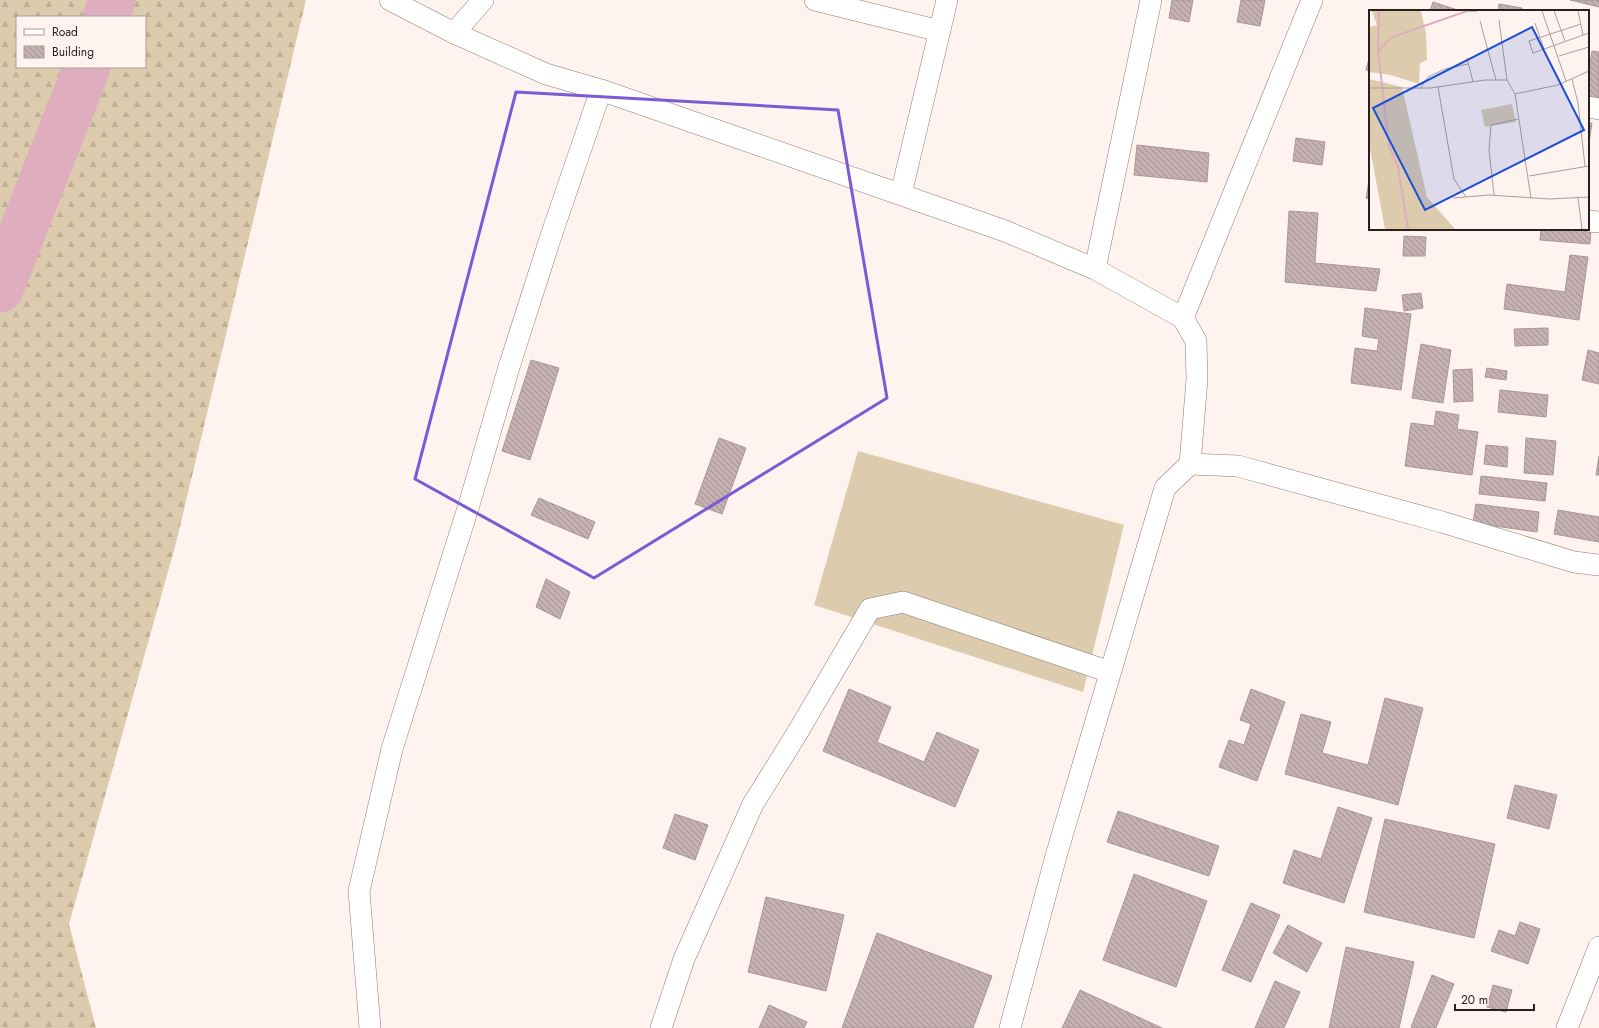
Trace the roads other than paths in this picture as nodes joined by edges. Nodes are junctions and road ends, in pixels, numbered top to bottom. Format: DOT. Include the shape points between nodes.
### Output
graph roads {
  1 [pos="390,0"];
  2 [pos="484,0"];
  3 [pos="815,0"];
  4 [pos="947,0"];
  5 [pos="1151,0"];
  6 [pos="1312,0"];
  7 [pos="940,31"];
  8 [pos="454,33"];
  9 [pos="601,90"];
  10 [pos="1589,108"];
  11 [pos="1599,109"];
  12 [pos="901,194"];
  13 [pos="1589,221"];
  14 [pos="1599,222"];
  15 [pos="1095,269"];
  16 [pos="1183,318"];
  17 [pos="1190,464"];
  18 [pos="1599,565"];
  19 [pos="1110,672"];
  20 [pos="1599,947"];
  21 [pos="370,1028"];
  22 [pos="661,1028"];
  23 [pos="1010,1028"];
  24 [pos="1567,1028"];
  1 -- 8 [label="street"];
  2 -- 8 [label="street"];
  3 -- 7 [label="street"];
  4 -- 7 [label="street"];
  5 -- 15 [label="street"];
  6 -- 16 [label="street"];
  7 -- 12 [label="street"];
  8 -- 9 [label="street" via="546,74"];
  9 -- 12 [label="street"];
  9 -- 21 [label="street" via="514,352 392,749 359,891"];
  10 -- 11 [label="street"];
  12 -- 15 [label="street" via="1005,230"];
  13 -- 14 [label="street"];
  15 -- 16 [label="street"];
  16 -- 17 [label="street" via="1196,342"];
  17 -- 18 [label="street" via="1238,466 1442,522 1574,562"];
  17 -- 19 [label="street" via="1165,488"];
  19 -- 22 [label="street" via="904,602 870,609 753,804 684,959"];
  19 -- 23 [label="street" via="1056,856"];
  20 -- 24 [label="street"];
}
